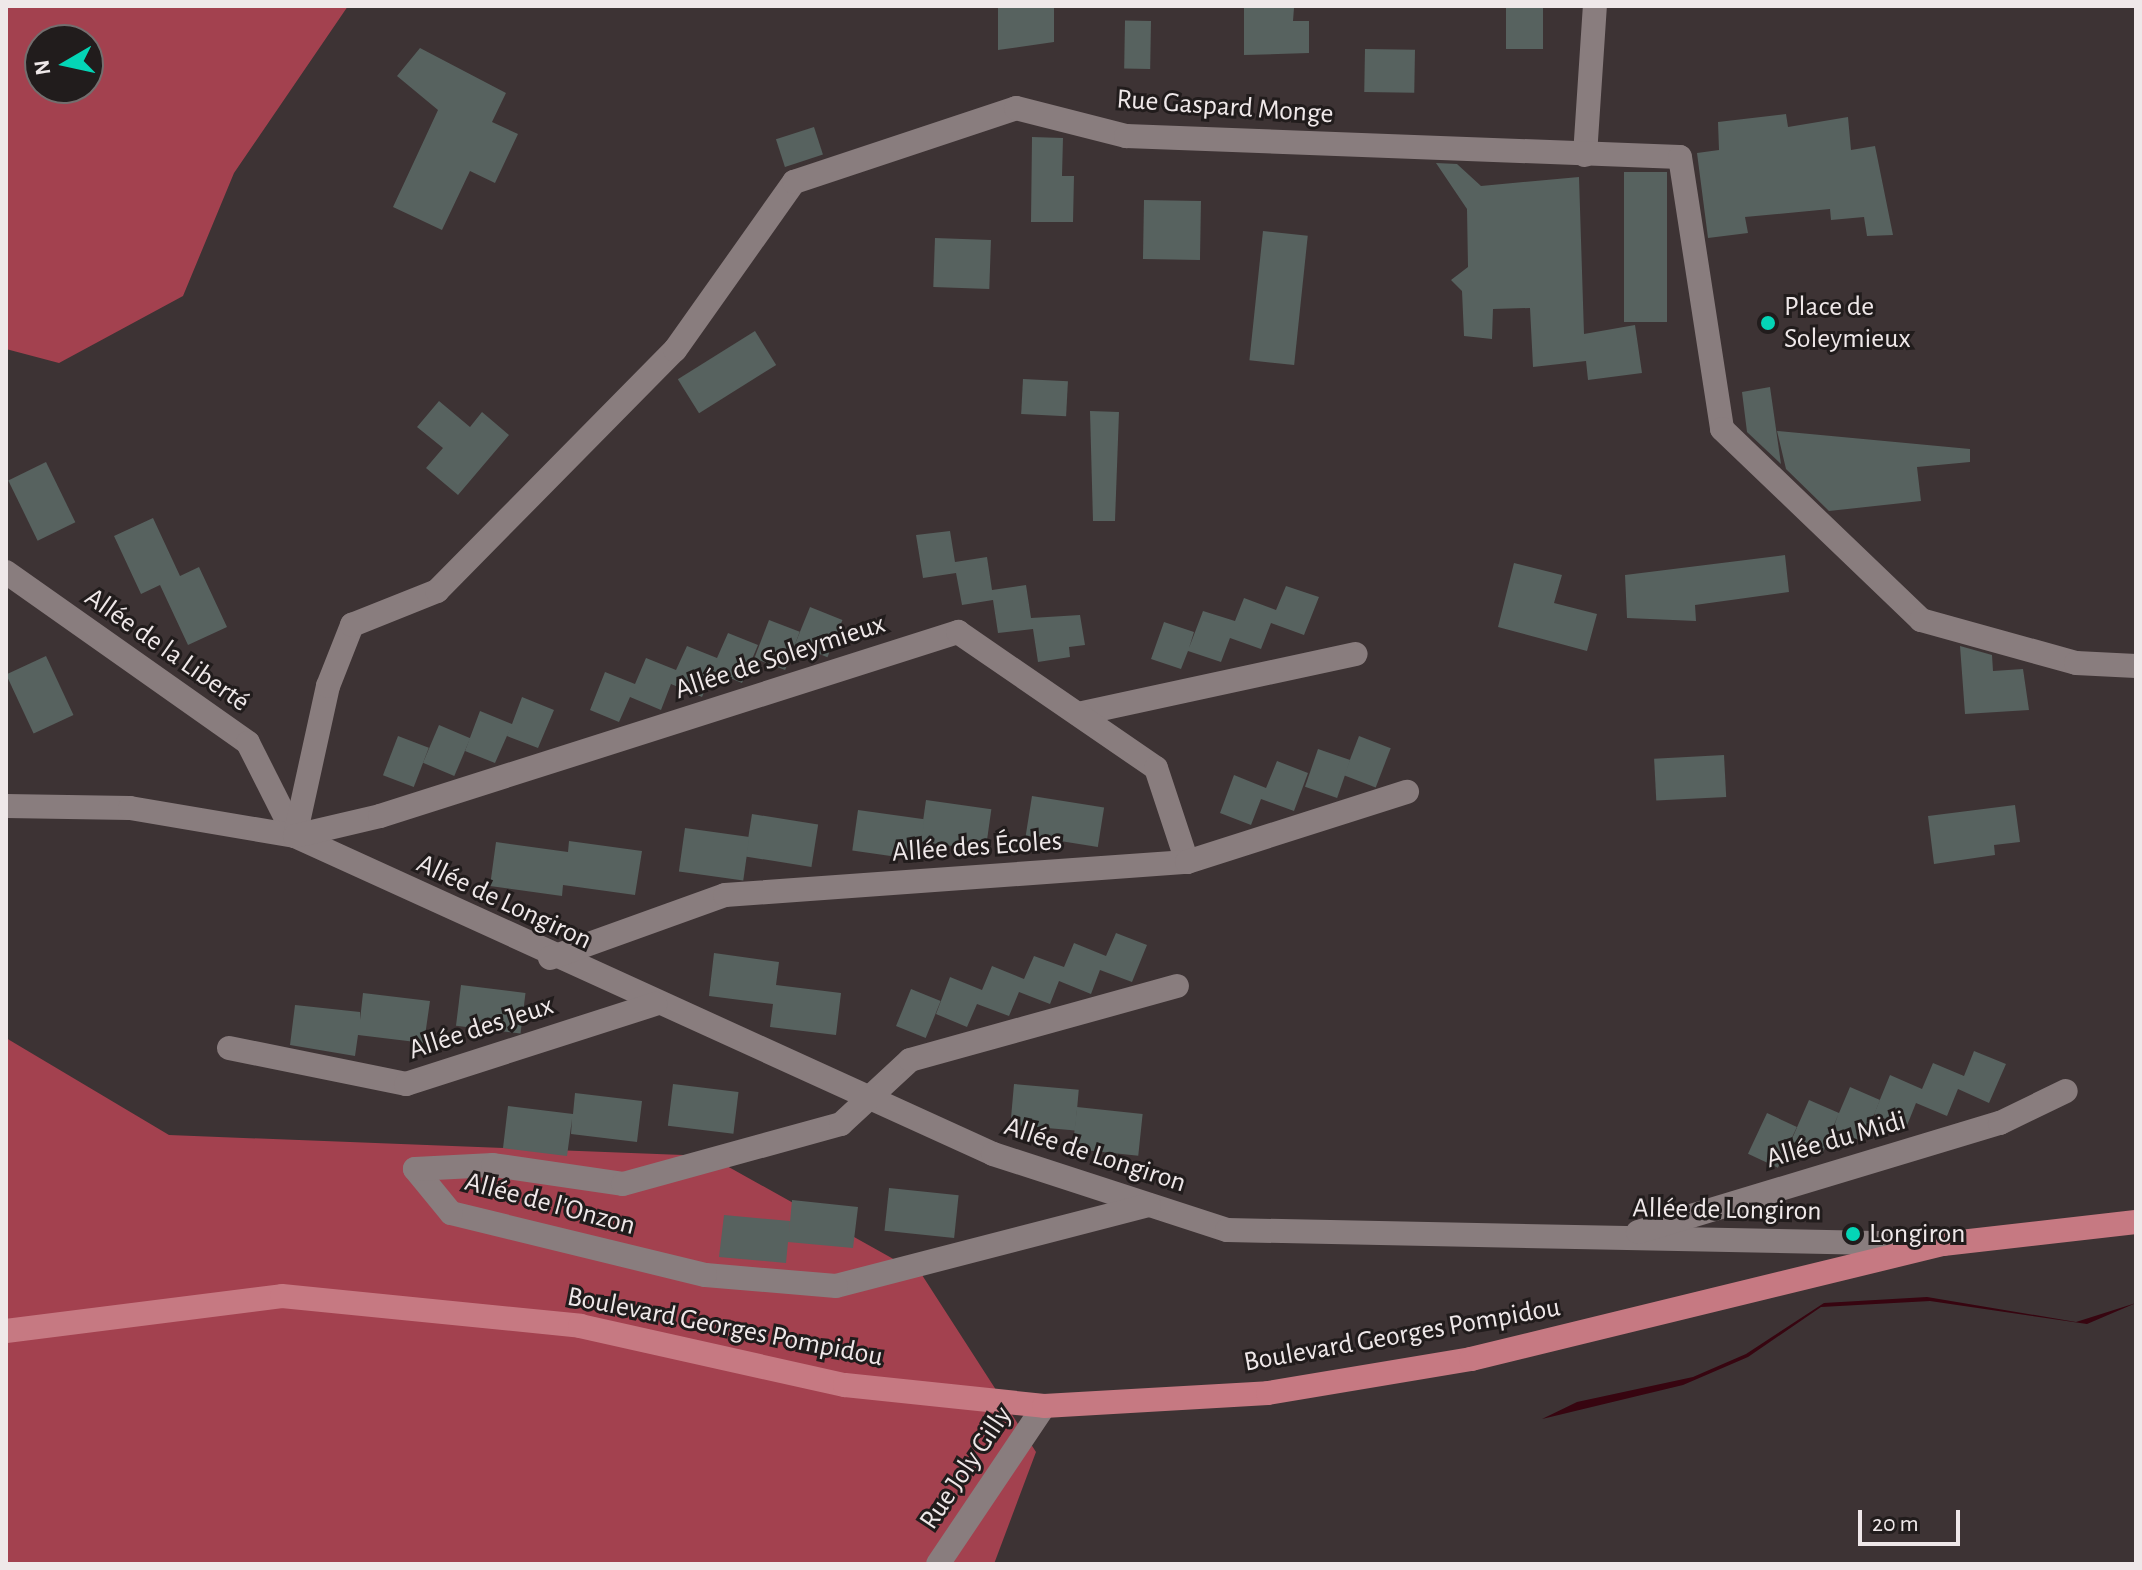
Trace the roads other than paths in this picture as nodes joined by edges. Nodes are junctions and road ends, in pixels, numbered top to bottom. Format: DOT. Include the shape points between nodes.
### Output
graph roads {
  1 [pos="1595,6"];
  2 [pos="1585,155"];
  3 [pos="6,572"];
  4 [pos="1356,654"];
  5 [pos="2136,666"];
  6 [pos="1078,714"];
  7 [pos="1407,792"];
  8 [pos="6,806"];
  9 [pos="295,836"];
  10 [pos="1187,862"];
  11 [pos="550,958"];
  12 [pos="1177,986"];
  13 [pos="655,1004"];
  14 [pos="229,1048"];
  15 [pos="2066,1091"];
  16 [pos="871,1098"];
  17 [pos="1149,1205"];
  18 [pos="2136,1222"];
  19 [pos="1620,1238"];
  20 [pos="1943,1244"];
  21 [pos="6,1331"];
  22 [pos="1044,1406"];
  23 [pos="938,1564"];
  1 -- 2 [label="street"];
  2 -- 5 [label="street, Rue Gaspard Monge" via="1680,157 1722,429 1921,620 2076,663"];
  2 -- 9 [label="street, Rue Gaspard Monge" via="1126,136 1016,108 794,182 675,350 437,591 352,625 328,686"];
  3 -- 9 [label="street, Allée de la Liberté" via="248,743"];
  4 -- 6 [label="street"];
  6 -- 9 [label="street, Allée de Soleymieux" via="958,632"];
  6 -- 10 [label="street, Allée de Soleymieux" via="1156,768"];
  7 -- 10 [label="street, Allée des Écoles"];
  8 -- 9 [label="street" via="130,808"];
  9 -- 11 [label="street, Allée de Longiron"];
  10 -- 11 [label="street, Allée des Écoles" via="725,895"];
  11 -- 13 [label="street, Allée de Longiron"];
  12 -- 16 [label="street" via="910,1060"];
  13 -- 14 [label="street, Allée des Jeux" via="406,1084"];
  13 -- 16 [label="street, Allée de Longiron"];
  15 -- 19 [label="street, Allée du Midi" via="2000,1123"];
  16 -- 17 [label="street, Allée de Longiron" via="993,1154"];
  16 -- 17 [label="street, Allée de l'Onzon" via="841,1124 623,1184 493,1165 415,1169 451,1213 705,1275 836,1286"];
  17 -- 19 [label="street, Allée de Longiron" via="1227,1230"];
  18 -- 20 [label="main road, Boulevard Georges Pompidou"];
  19 -- 20 [label="street, Allée de Longiron"];
  20 -- 22 [label="main road, Boulevard Georges Pompidou" via="1471,1359 1268,1393"];
  21 -- 22 [label="main road, Boulevard Georges Pompidou" via="282,1296 580,1326 845,1385"];
  22 -- 23 [label="street, Rue Joly Gilly"];
}
